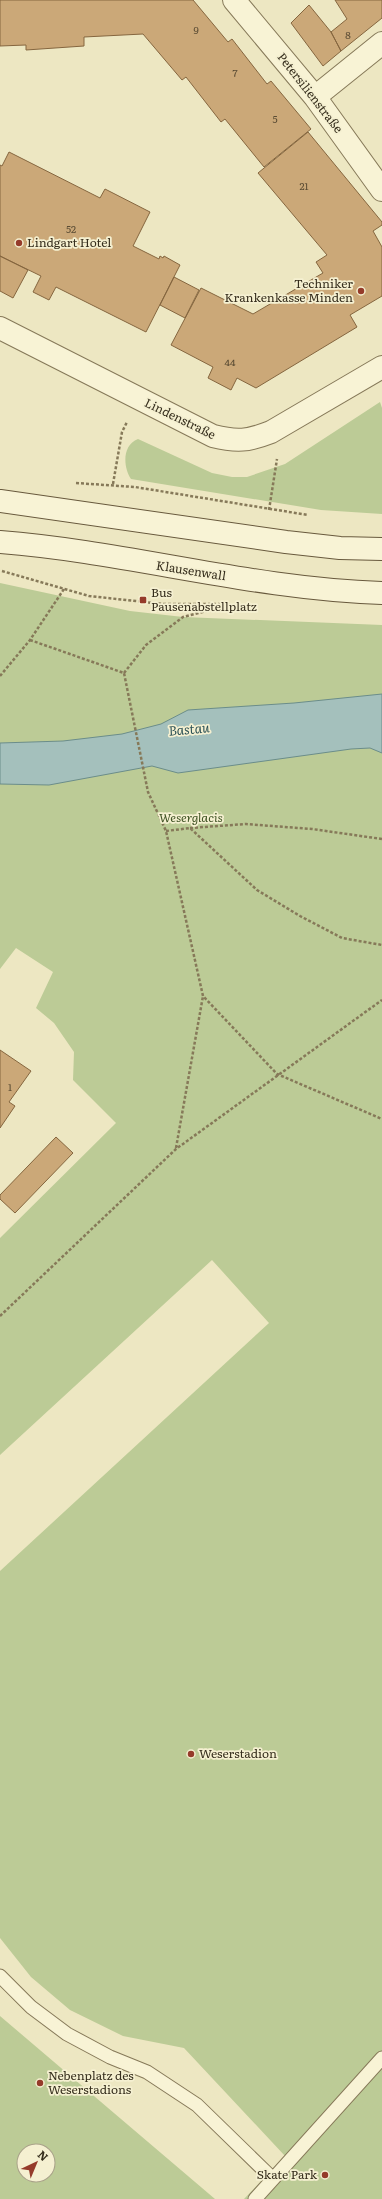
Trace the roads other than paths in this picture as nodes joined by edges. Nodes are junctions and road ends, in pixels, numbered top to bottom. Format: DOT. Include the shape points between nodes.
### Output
graph roads {
  1 [pos="234,0"];
  2 [pos="382,43"];
  3 [pos="315,97"];
  4 [pos="382,190"];
  5 [pos="0,328"];
  6 [pos="382,367"];
  7 [pos="0,501"];
  8 [pos="0,542"];
  9 [pos="382,549"];
  10 [pos="382,593"];
  11 [pos="0,1976"];
  12 [pos="382,2058"];
  13 [pos="272,2178"];
  14 [pos="255,2199"];
  1 -- 3 [label="main road, Petersilienstraße"];
  2 -- 3 [label="main road"];
  3 -- 4 [label="main road, Petersilienstraße"];
  5 -- 6 [label="main road, Lindenstraße" via="213,436 234,441 253,439 271,432"];
  7 -- 9 [label="main road" via="286,542 340,548"];
  8 -- 10 [label="main road, Klausenwall" via="80,552 280,585"];
  11 -- 13 [label="lane" via="31,2007 67,2034 110,2057 147,2072 197,2105"];
  12 -- 13 [label="lane"];
  13 -- 14 [label="lane"];
}
